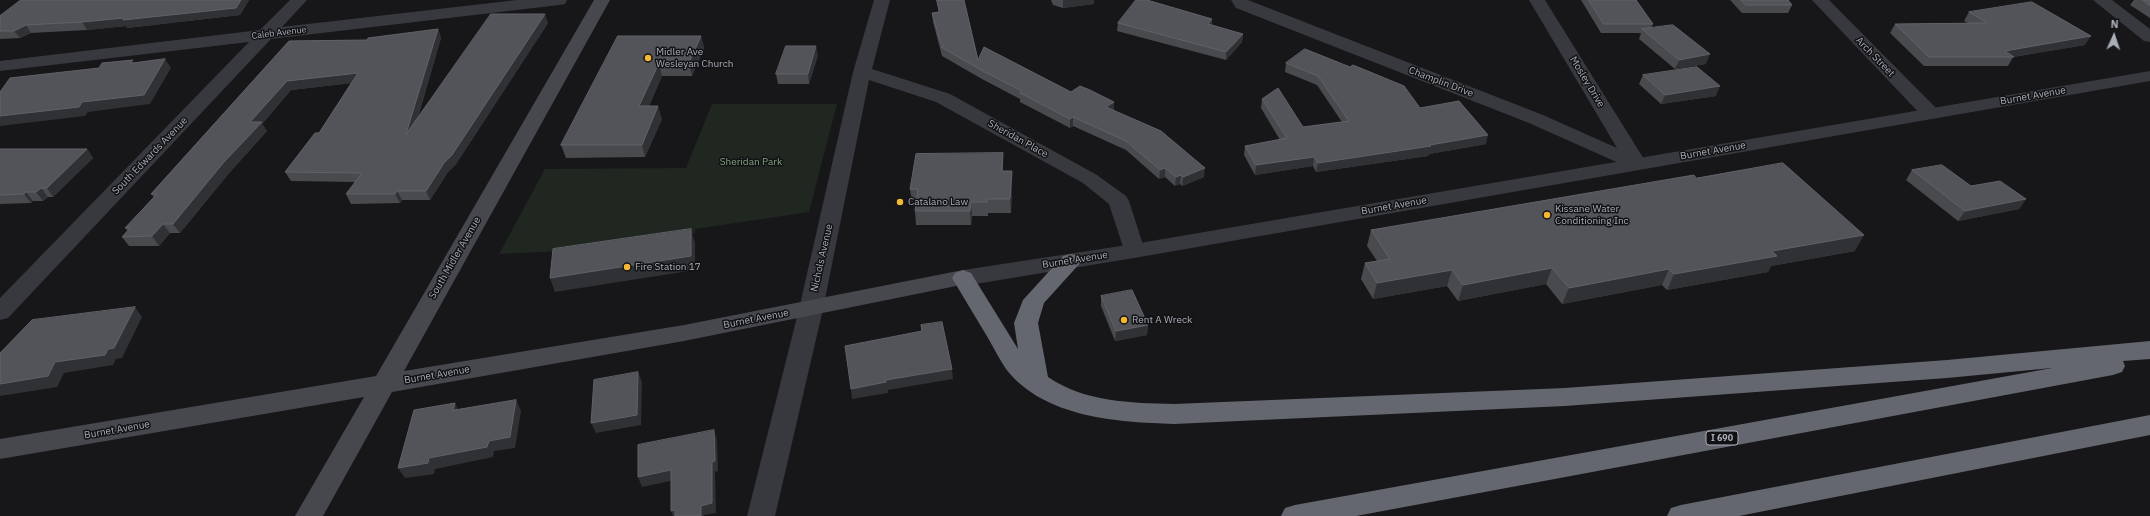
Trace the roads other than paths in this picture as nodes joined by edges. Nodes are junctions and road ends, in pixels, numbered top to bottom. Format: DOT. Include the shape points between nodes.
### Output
graph roads {
  1 [pos="299,0"];
  2 [pos="559,0"];
  3 [pos="602,0"];
  4 [pos="882,0"];
  5 [pos="1537,0"];
  6 [pos="1820,0"];
  7 [pos="2100,0"];
  8 [pos="1238,1"];
  9 [pos="266,35"];
  10 [pos="2150,37"];
  11 [pos="0,66"];
  12 [pos="862,72"];
  13 [pos="2150,76"];
  14 [pos="1930,113"];
  15 [pos="1637,164"];
  16 [pos="1134,251"];
  17 [pos="1071,261"];
  18 [pos="963,278"];
  19 [pos="811,309"];
  20 [pos="0,312"];
  21 [pos="2150,350"];
  22 [pos="2150,360"];
  23 [pos="1036,381"];
  24 [pos="383,385"];
  25 [pos="2150,425"];
  26 [pos="0,449"];
  27 [pos="309,516"];
  28 [pos="761,516"];
  29 [pos="1295,516"];
  30 [pos="1681,516"];
  1 -- 9 [label="street, South Edwards Avenue"];
  2 -- 9 [label="street, Caleb Avenue"];
  3 -- 24 [label="main road, South Midler Avenue"];
  4 -- 12 [label="street, Nichols Avenue"];
  5 -- 15 [label="street, Mosley Drive"];
  6 -- 14 [label="street, Arch Street"];
  7 -- 10 [label="street"];
  8 -- 15 [label="street, Champlin Drive" via="1536,119"];
  9 -- 11 [label="street, Caleb Avenue"];
  9 -- 20 [label="street, South Edwards Avenue"];
  12 -- 16 [label="street, Sheridan Place" via="943,98 1090,179 1119,201"];
  12 -- 19 [label="street, Nichols Avenue"];
  13 -- 14 [label="street, Burnet Avenue"];
  14 -- 15 [label="street, Burnet Avenue"];
  15 -- 16 [label="street, Burnet Avenue"];
  16 -- 17 [label="street, Burnet Avenue"];
  17 -- 18 [label="street, Burnet Avenue"];
  17 -- 23 [label="highway" via="1034,300 1026,323"];
  18 -- 19 [label="main road, Burnet Avenue"];
  18 -- 23 [label="highway" via="1016,364"];
  19 -- 24 [label="main road, Burnet Avenue"];
  19 -- 28 [label="street, Nichols Avenue"];
  21 -- 23 [label="highway" via="1947,370 1565,397 1174,414 1126,413 1096,409 1057,395"];
  22 -- 29 [label="highway, I 690"];
  24 -- 26 [label="main road, Burnet Avenue"];
  24 -- 27 [label="main road, South Midler Avenue"];
  25 -- 30 [label="highway"];
}
